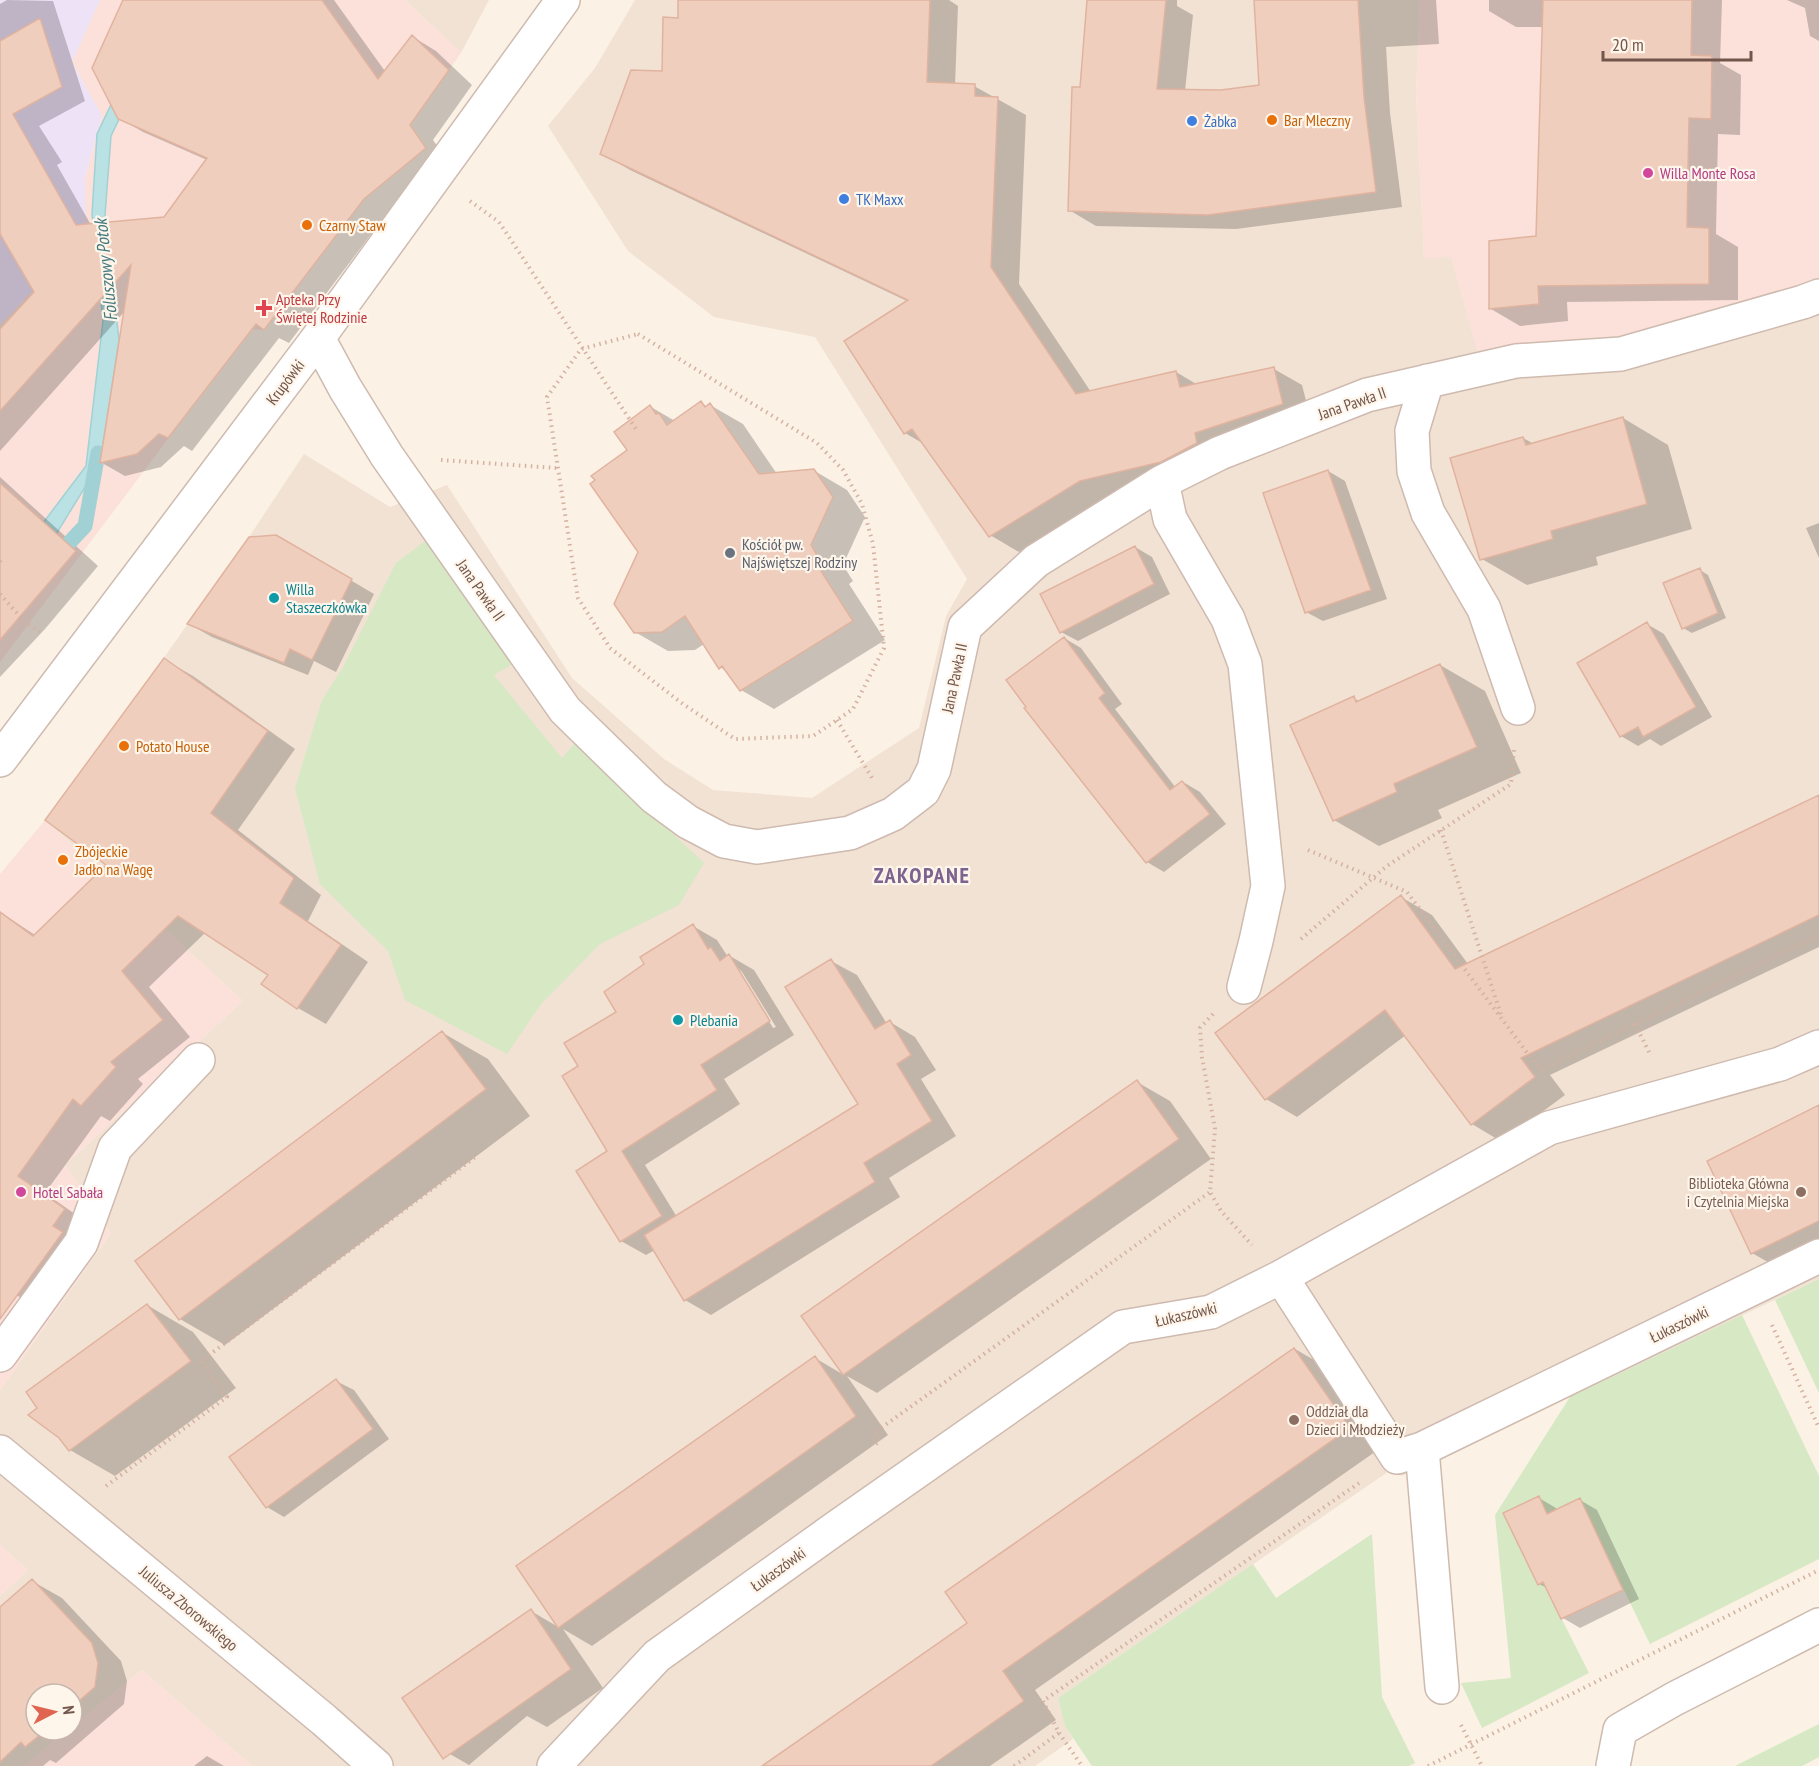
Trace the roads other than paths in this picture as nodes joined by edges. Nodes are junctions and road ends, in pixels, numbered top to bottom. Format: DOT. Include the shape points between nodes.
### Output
graph roads {
  1 [pos="563,0"];
  2 [pos="1819,296"];
  3 [pos="318,338"];
  4 [pos="1427,381"];
  5 [pos="1162,482"];
  6 [pos="1518,708"];
  7 [pos="0,760"];
  8 [pos="1244,987"];
  9 [pos="1819,1047"];
  10 [pos="198,1060"];
  11 [pos="1819,1256"];
  12 [pos="1281,1277"];
  13 [pos="0,1355"];
  14 [pos="0,1452"];
  15 [pos="1410,1453"];
  16 [pos="1819,1625"];
  17 [pos="1442,1688"];
  18 [pos="376,1766"];
  19 [pos="554,1766"];
  20 [pos="1613,1766"];
  1 -- 3 [label="street, Krupówki"];
  2 -- 4 [label="street, Jana Pawła II" via="1621,354 1516,361"];
  3 -- 5 [label="street, Jana Pawła II" via="387,456 565,710 654,797 688,822 724,841 757,847 850,833 893,814 923,791 934,769 965,627 1036,561"];
  3 -- 7 [label="street, Krupówki"];
  4 -- 5 [label="street, Jana Pawła II" via="1367,395 1220,453"];
  4 -- 6 [label="street" via="1412,431 1414,471 1428,513 1484,609"];
  5 -- 8 [label="street" via="1170,519 1228,619 1245,664 1268,886"];
  9 -- 12 [label="street, Łukaszówki" via="1780,1064 1549,1128"];
  10 -- 13 [label="street" via="115,1148 81,1243"];
  11 -- 15 [label="street, Łukaszówki"];
  12 -- 15 [label="street"];
  12 -- 19 [label="street, Łukaszówki" via="1211,1312 1123,1327 657,1656"];
  14 -- 18 [label="street, Juliusza Zborowskiego"];
  15 -- 17 [label="street"];
  16 -- 20 [label="street" via="1620,1730"];
}
